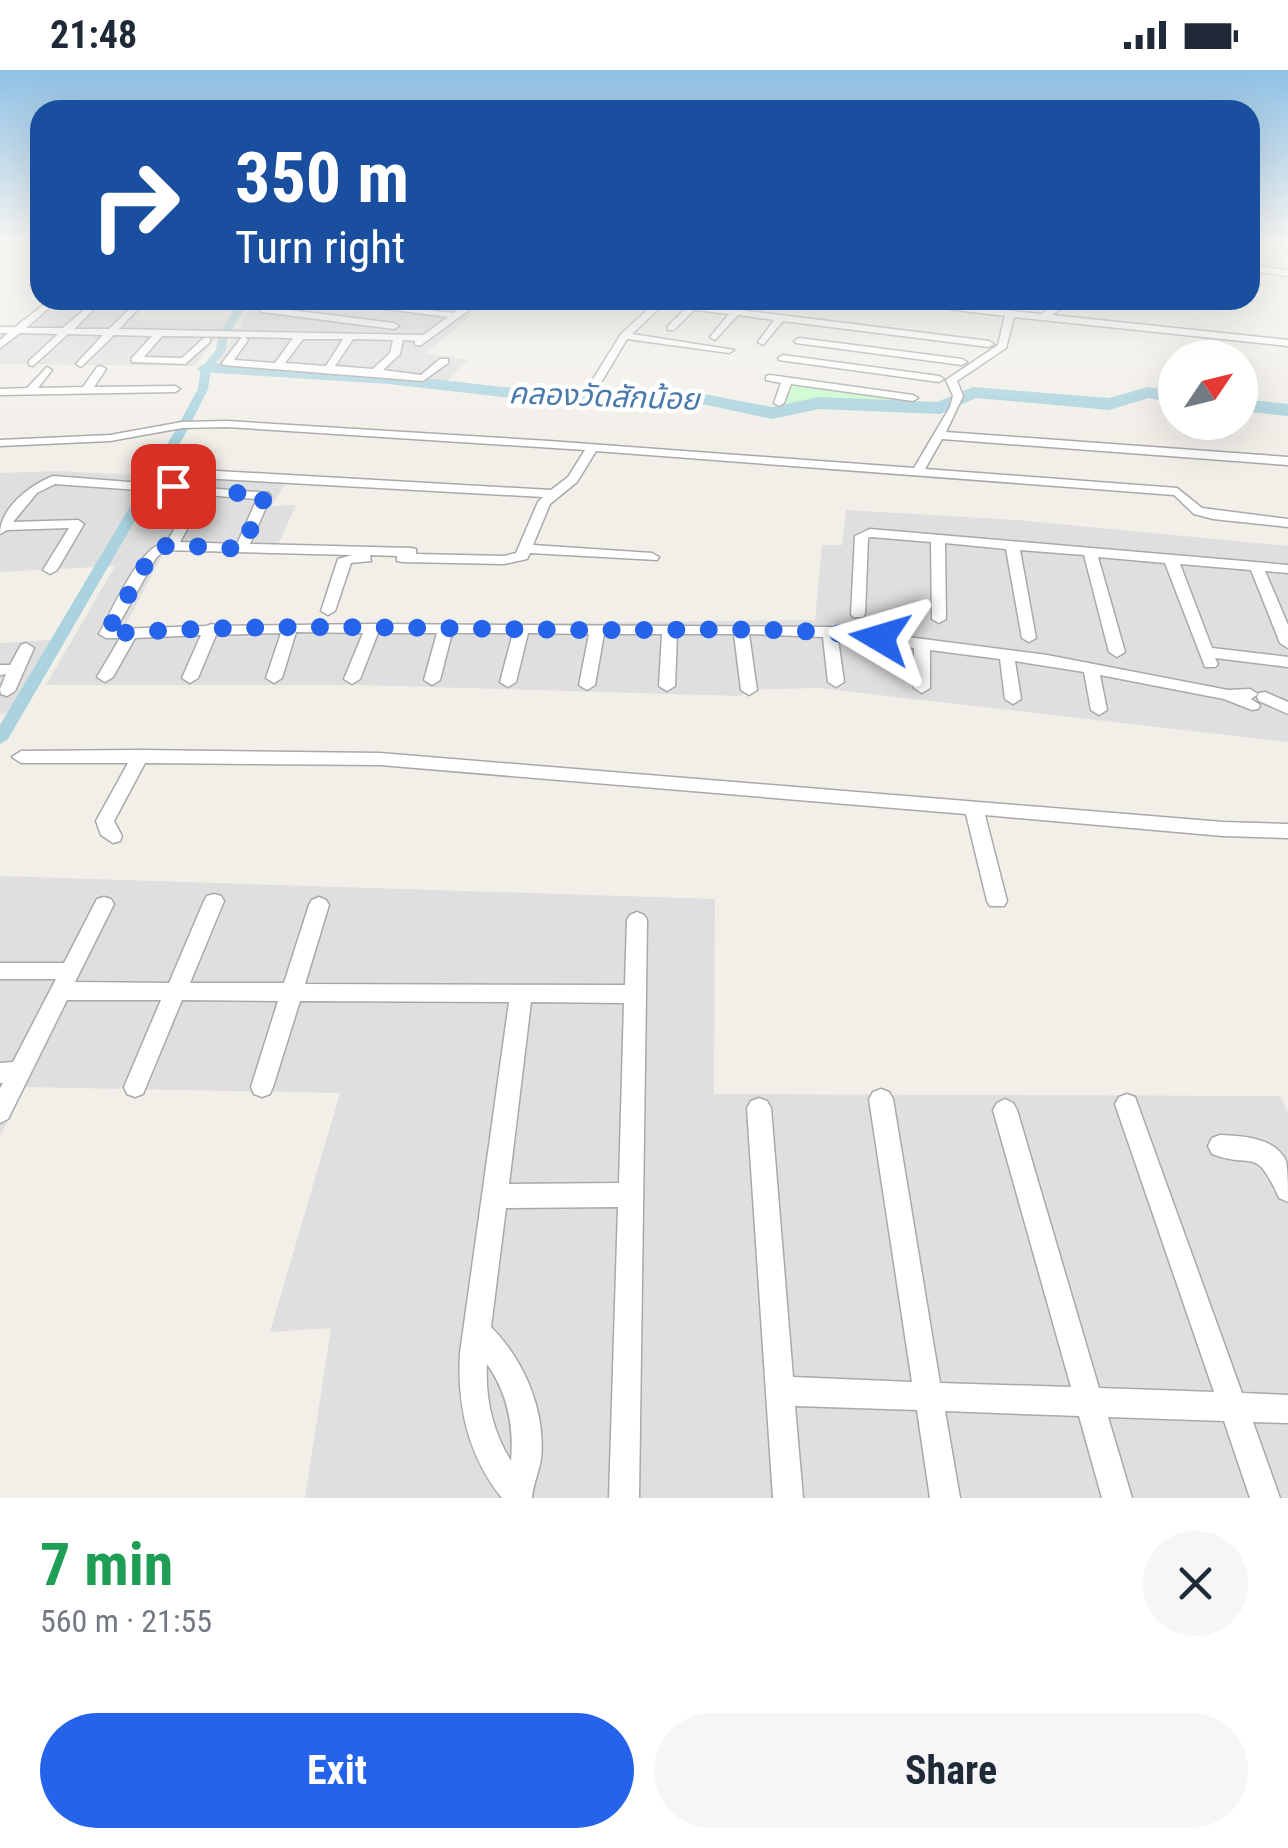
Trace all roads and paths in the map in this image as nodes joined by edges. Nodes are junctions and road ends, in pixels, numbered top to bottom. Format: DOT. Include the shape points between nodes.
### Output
graph roads {
  1 [pos="41,310"];
  2 [pos="89,310"];
  3 [pos="133,310"];
  4 [pos="265,310"];
  5 [pos="417,310"];
  6 [pos="459,310"];
  7 [pos="462,310"];
  8 [pos="657,310"];
  9 [pos="689,310"];
  10 [pos="708,310"];
  11 [pos="973,310"];
  12 [pos="1054,310"];
  13 [pos="734,313"];
  14 [pos="455,314"];
  15 [pos="1010,314"];
  16 [pos="1042,318"];
  17 [pos="780,319"];
  18 [pos="671,328"];
  19 [pos="0,330"];
  20 [pos="870,330"];
  21 [pos="16,331"];
  22 [pos="66,332"];
  23 [pos="112,333"];
  24 [pos="429,333"];
  25 [pos="159,334"];
  26 [pos="300,336"];
  27 [pos="350,336"];
  28 [pos="399,336"];
  29 [pos="624,336"];
  30 [pos="212,337"];
  31 [pos="716,337"];
  32 [pos="244,338"];
  33 [pos="799,341"];
  34 [pos="763,342"];
  35 [pos="1288,343"];
  36 [pos="988,344"];
  37 [pos="0,345"];
  38 [pos="860,349"];
  39 [pos="730,350"];
  40 [pos="395,354"];
  41 [pos="783,358"];
  42 [pos="444,360"];
  43 [pos="962,362"];
  44 [pos="32,363"];
  45 [pos="80,364"];
  46 [pos="278,366"];
  47 [pos="849,367"];
  48 [pos="156,368"];
  49 [pos="101,369"];
  50 [pos="47,370"];
  51 [pos="328,370"];
  52 [pos="375,372"];
  53 [pos="770,378"];
  54 [pos="939,379"];
  55 [pos="787,381"];
  56 [pos="595,384"];
  57 [pos="839,388"];
  58 [pos="175,389"];
  59 [pos="142,390"];
  60 [pos="86,391"];
  61 [pos="0,392"];
  62 [pos="30,392"];
  63 [pos="913,398"];
  64 [pos="779,403"];
  65 [pos="938,435"];
  66 [pos="0,443"];
  67 [pos="592,448"];
  68 [pos="1288,461"];
  69 [pos="182,472"];
  70 [pos="917,473"];
  71 [pos="200,494"];
  72 [pos="555,494"];
  73 [pos="1288,523"];
  74 [pos="2,530"];
  75 [pos="938,538"];
  76 [pos="1012,544"];
  77 [pos="172,545"];
  78 [pos="242,549"];
  79 [pos="526,550"];
  80 [pos="1090,551"];
  81 [pos="411,552"];
  82 [pos="652,557"];
  83 [pos="1171,559"];
  84 [pos="1256,566"];
  85 [pos="50,570"];
  86 [pos="1288,570"];
  87 [pos="328,610"];
  88 [pos="858,614"];
  89 [pos="939,619"];
  90 [pos="212,628"];
  91 [pos="290,628"];
  92 [pos="372,628"];
  93 [pos="446,629"];
  94 [pos="741,629"];
  95 [pos="521,630"];
  96 [pos="597,630"];
  97 [pos="670,630"];
  98 [pos="830,631"];
  99 [pos="130,632"];
  100 [pos="1029,638"];
  101 [pos="922,643"];
  102 [pos="1288,643"];
  103 [pos="26,648"];
  104 [pos="1117,652"];
  105 [pos="1007,655"];
  106 [pos="1288,662"];
  107 [pos="1091,668"];
  108 [pos="8,670"];
  109 [pos="105,677"];
  110 [pos="190,678"];
  111 [pos="274,678"];
  112 [pos="352,679"];
  113 [pos="432,680"];
  114 [pos="508,682"];
  115 [pos="836,682"];
  116 [pos="588,685"];
  117 [pos="667,686"];
  118 [pos="922,688"];
  119 [pos="7,690"];
  120 [pos="749,690"];
  121 [pos="1014,700"];
  122 [pos="1099,710"];
  123 [pos="1288,710"];
  124 [pos="140,756"];
  125 [pos="20,758"];
  126 [pos="974,809"];
  127 [pos="1288,831"];
  128 [pos="114,836"];
  129 [pos="214,901"];
  130 [pos="997,901"];
  131 [pos="104,904"];
  132 [pos="319,905"];
  133 [pos="637,920"];
  134 [pos="0,971"];
  135 [pos="68,981"];
  136 [pos="177,991"];
  137 [pos="292,992"];
  138 [pos="520,994"];
  139 [pos="633,994"];
  140 [pos="10,1073"];
  141 [pos="136,1087"];
  142 [pos="262,1087"];
  143 [pos="881,1099"];
  144 [pos="1127,1104"];
  145 [pos="759,1108"];
  146 [pos="1005,1110"];
  147 [pos="0,1112"];
  148 [pos="1220,1146"];
  149 [pos="1288,1190"];
  150 [pos="494,1196"];
  151 [pos="630,1196"];
  152 [pos="477,1332"];
  153 [pos="780,1391"];
  154 [pos="930,1396"];
  155 [pos="1090,1402"];
  156 [pos="1234,1408"];
  157 [pos="1288,1409"];
  158 [pos="516,1495"];
  159 [pos="624,1498"];
  160 [pos="788,1498"];
  161 [pos="945,1498"];
  162 [pos="1117,1498"];
  163 [pos="1265,1498"];
  1 -- 21 [label="street"];
  2 -- 22 [label="street"];
  3 -- 23 [label="street"];
  4 -- 24 [label="street"];
  5 -- 14 [label="street"];
  6 -- 14 [label="street"];
  7 -- 14 [label="street"];
  8 -- 29 [label="street"];
  9 -- 18 [label="street"];
  10 -- 13 [label="street"];
  11 -- 15 [label="street"];
  12 -- 16 [label="street"];
  13 -- 17 [label="street"];
  13 -- 31 [label="street"];
  14 -- 24 [label="street"];
  15 -- 16 [label="street"];
  15 -- 65 [label="street" via="1003,346 951,380 956,402"];
  16 -- 35 [label="street"];
  17 -- 20 [label="street"];
  17 -- 34 [label="street"];
  19 -- 21 [label="street"];
  20 -- 36 [label="street"];
  20 -- 38 [label="street"];
  21 -- 22 [label="street"];
  21 -- 37 [label="street"];
  22 -- 23 [label="street"];
  22 -- 44 [label="street"];
  23 -- 25 [label="street"];
  23 -- 45 [label="street"];
  24 -- 28 [label="street"];
  24 -- 40 [label="street"];
  25 -- 30 [label="street"];
  25 -- 30 [label="street" via="136,360 185,361"];
  26 -- 27 [label="street"];
  26 -- 32 [label="street"];
  26 -- 46 [label="street"];
  27 -- 28 [label="street"];
  27 -- 51 [label="street"];
  28 -- 40 [label="street"];
  29 -- 39 [label="street"];
  29 -- 56 [label="street"];
  30 -- 32 [label="street"];
  32 -- 46 [label="street" via="227,364"];
  33 -- 38 [label="street"];
  38 -- 43 [label="street"];
  38 -- 47 [label="street"];
  40 -- 52 [label="street"];
  41 -- 47 [label="street"];
  42 -- 52 [label="street" via="424,378"];
  46 -- 51 [label="street"];
  47 -- 54 [label="street"];
  47 -- 57 [label="street"];
  48 -- 59 [label="street"];
  49 -- 60 [label="street"];
  50 -- 62 [label="street"];
  51 -- 52 [label="street"];
  53 -- 55 [label="street"];
  55 -- 57 [label="street"];
  55 -- 64 [label="street"];
  57 -- 63 [label="street"];
  58 -- 59 [label="street"];
  59 -- 60 [label="street"];
  60 -- 62 [label="street"];
  61 -- 62 [label="street"];
  65 -- 68 [label="street"];
  65 -- 70 [label="street"];
  66 -- 67 [label="street" via="110,438 198,424"];
  67 -- 70 [label="street"];
  67 -- 72 [label="street" via="573,480"];
  69 -- 72 [label="street"];
  70 -- 73 [label="street" via="1176,492 1213,515"];
  71 -- 77 [label="street"];
  72 -- 79 [label="street" via="544,502"];
  74 -- 78 [label="street" via="33,490 53,480 265,496"];
  74 -- 85 [label="street" via="78,524"];
  75 -- 76 [label="street"];
  75 -- 88 [label="street" via="862,536"];
  75 -- 89 [label="street"];
  76 -- 80 [label="street"];
  76 -- 100 [label="street"];
  77 -- 78 [label="street"];
  77 -- 99 [label="street" via="155,548 106,634"];
  78 -- 81 [label="street"];
  79 -- 82 [label="street"];
  79 -- 87 [label="street" via="504,560 349,558"];
  80 -- 83 [label="street"];
  80 -- 104 [label="street"];
  83 -- 84 [label="street"];
  83 -- 106 [label="street" via="1208,658"];
  84 -- 86 [label="street"];
  84 -- 102 [label="street"];
  90 -- 91 [label="street"];
  90 -- 99 [label="street"];
  90 -- 110 [label="street"];
  91 -- 92 [label="street"];
  91 -- 111 [label="street"];
  92 -- 93 [label="street"];
  92 -- 112 [label="street"];
  93 -- 95 [label="street"];
  93 -- 113 [label="street"];
  94 -- 97 [label="street"];
  94 -- 98 [label="street"];
  94 -- 120 [label="street"];
  95 -- 96 [label="street"];
  95 -- 114 [label="street"];
  96 -- 97 [label="street"];
  96 -- 116 [label="street"];
  97 -- 117 [label="street"];
  98 -- 101 [label="street"];
  98 -- 115 [label="street"];
  99 -- 109 [label="street"];
  101 -- 105 [label="street"];
  101 -- 118 [label="street"];
  103 -- 108 [label="street"];
  105 -- 107 [label="street"];
  105 -- 121 [label="street"];
  107 -- 122 [label="street"];
  107 -- 123 [label="street"];
  108 -- 119 [label="street"];
  124 -- 125 [label="street"];
  124 -- 126 [label="street" via="380,759"];
  124 -- 128 [label="street" via="105,821"];
  126 -- 127 [label="street"];
  126 -- 130 [label="street"];
  129 -- 136 [label="street"];
  131 -- 135 [label="street"];
  132 -- 137 [label="street"];
  133 -- 139 [label="street"];
  134 -- 135 [label="street"];
  135 -- 136 [label="street"];
  135 -- 140 [label="street"];
  136 -- 137 [label="street"];
  136 -- 141 [label="street"];
  137 -- 138 [label="street"];
  137 -- 142 [label="street"];
  138 -- 139 [label="street"];
  138 -- 150 [label="street"];
  139 -- 151 [label="street"];
  140 -- 147 [label="street"];
  143 -- 154 [label="street"];
  144 -- 156 [label="street"];
  145 -- 153 [label="street"];
  146 -- 155 [label="street"];
  148 -- 149 [label="street" via="1258,1148 1274,1160"];
  150 -- 151 [label="street"];
  150 -- 152 [label="street"];
  151 -- 159 [label="street"];
  152 -- 158 [label="street" via="471,1366 480,1424 496,1470"];
  152 -- 158 [label="street" via="494,1347 524,1408 526,1465"];
  153 -- 154 [label="street"];
  153 -- 160 [label="street"];
  154 -- 155 [label="street"];
  154 -- 161 [label="street"];
  155 -- 156 [label="street"];
  155 -- 162 [label="street"];
  156 -- 157 [label="street"];
  156 -- 163 [label="street"];
}
